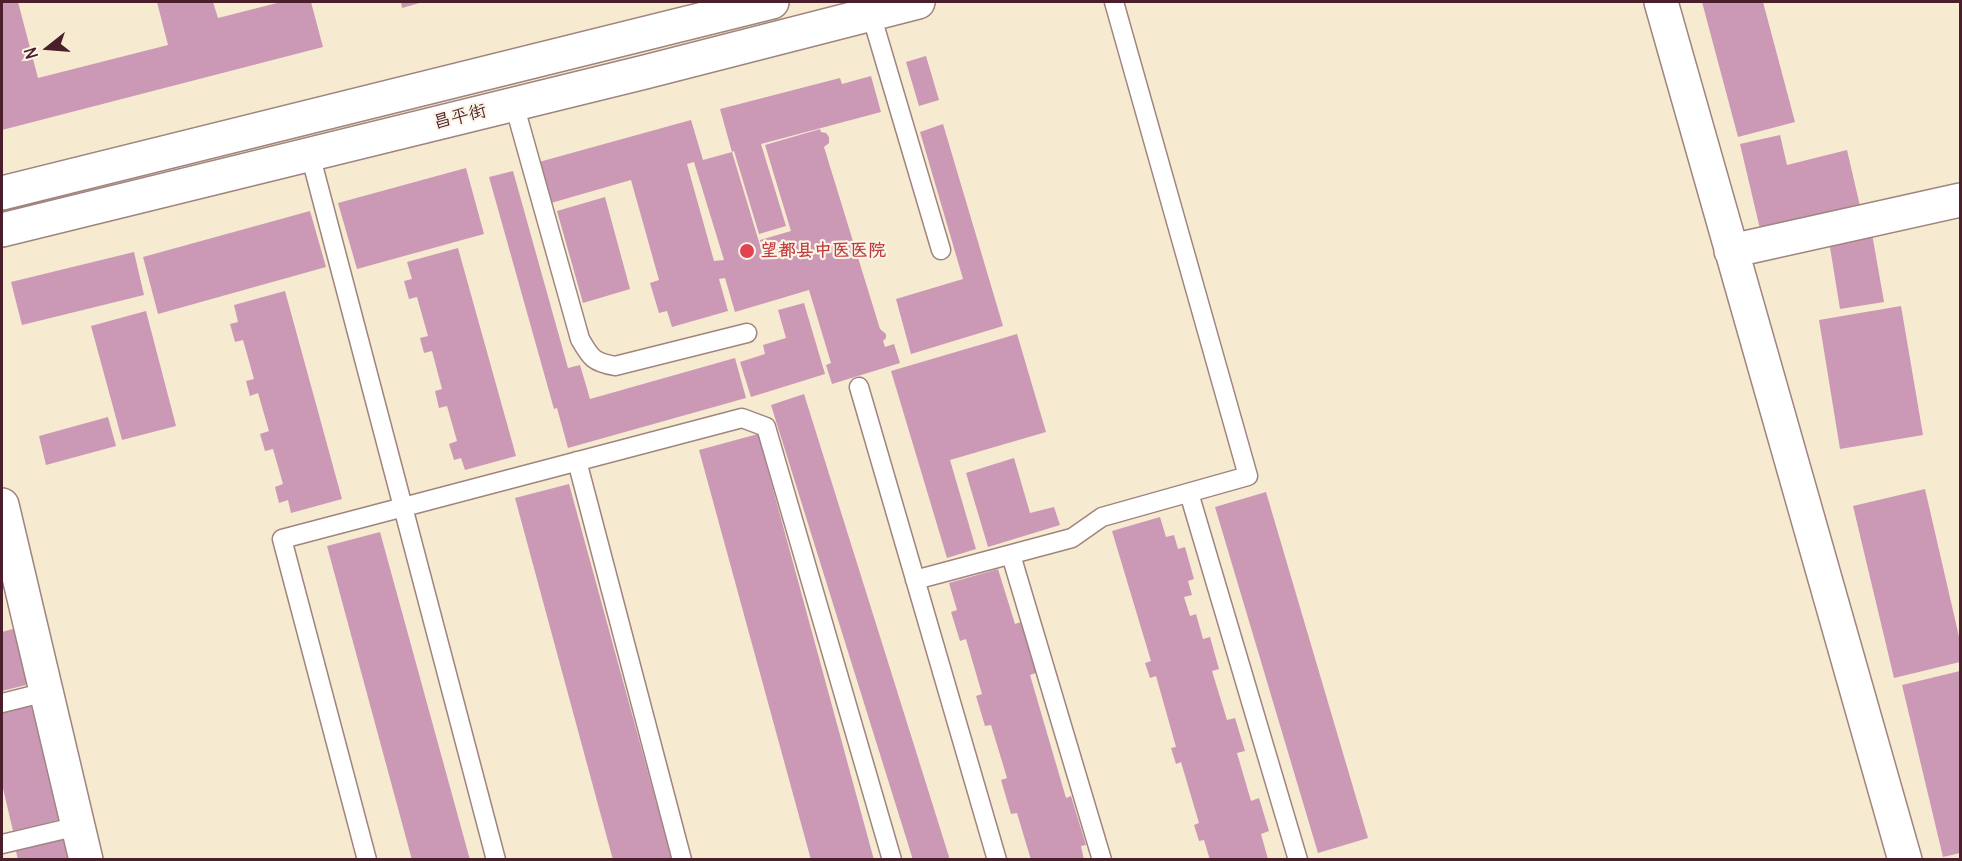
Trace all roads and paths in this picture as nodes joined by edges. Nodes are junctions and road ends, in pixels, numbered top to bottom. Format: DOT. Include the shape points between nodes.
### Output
graph roads {
  1 [pos="772,2"];
  2 [pos="918,2"];
  3 [pos="1114,2"];
  4 [pos="1661,2"];
  5 [pos="694,11"];
  6 [pos="871,14"];
  7 [pos="513,104"];
  8 [pos="310,154"];
  9 [pos="2,193"];
  10 [pos="1960,200"];
  11 [pos="2,230"];
  12 [pos="941,250"];
  13 [pos="1731,251"];
  14 [pos="747,333"];
  15 [pos="859,387"];
  16 [pos="577,461"];
  17 [pos="1189,493"];
  18 [pos="2,505"];
  19 [pos="403,507"];
  20 [pos="1011,555"];
  21 [pos="8,559"];
  22 [pos="915,580"];
  23 [pos="46,692"];
  24 [pos="2,703"];
  25 [pos="78,826"];
  26 [pos="2,844"];
  27 [pos="86,860"];
  28 [pos="366,860"];
  29 [pos="496,860"];
  30 [pos="682,860"];
  31 [pos="892,860"];
  32 [pos="997,860"];
  33 [pos="1102,860"];
  34 [pos="1298,860"];
  35 [pos="1905,860"];
  1 -- 5 [label="street, 昌平街"];
  2 -- 6 [label="street, 昌平街"];
  3 -- 17 [label="lane" via="1248,476"];
  4 -- 13 [label="street"];
  5 -- 9 [label="street, 昌平街"];
  6 -- 7 [label="street, 昌平街"];
  6 -- 12 [label="lane"];
  7 -- 8 [label="street, 昌平街"];
  7 -- 14 [label="lane" via="580,339 590,355 600,363 615,366"];
  8 -- 11 [label="street, 昌平街"];
  8 -- 19 [label="lane"];
  10 -- 13 [label="street"];
  13 -- 35 [label="street"];
  15 -- 22 [label="lane"];
  16 -- 19 [label="lane"];
  16 -- 30 [label="lane"];
  16 -- 31 [label="lane" via="742,418 766,427"];
  17 -- 20 [label="lane" via="1102,517 1072,538"];
  17 -- 34 [label="lane"];
  18 -- 21 [label="street"];
  19 -- 28 [label="lane" via="282,539"];
  19 -- 29 [label="lane"];
  20 -- 22 [label="lane"];
  20 -- 33 [label="lane"];
  21 -- 23 [label="street"];
  22 -- 32 [label="lane"];
  23 -- 24 [label="lane"];
  23 -- 25 [label="street"];
  25 -- 26 [label="lane"];
  25 -- 27 [label="street"];
}
